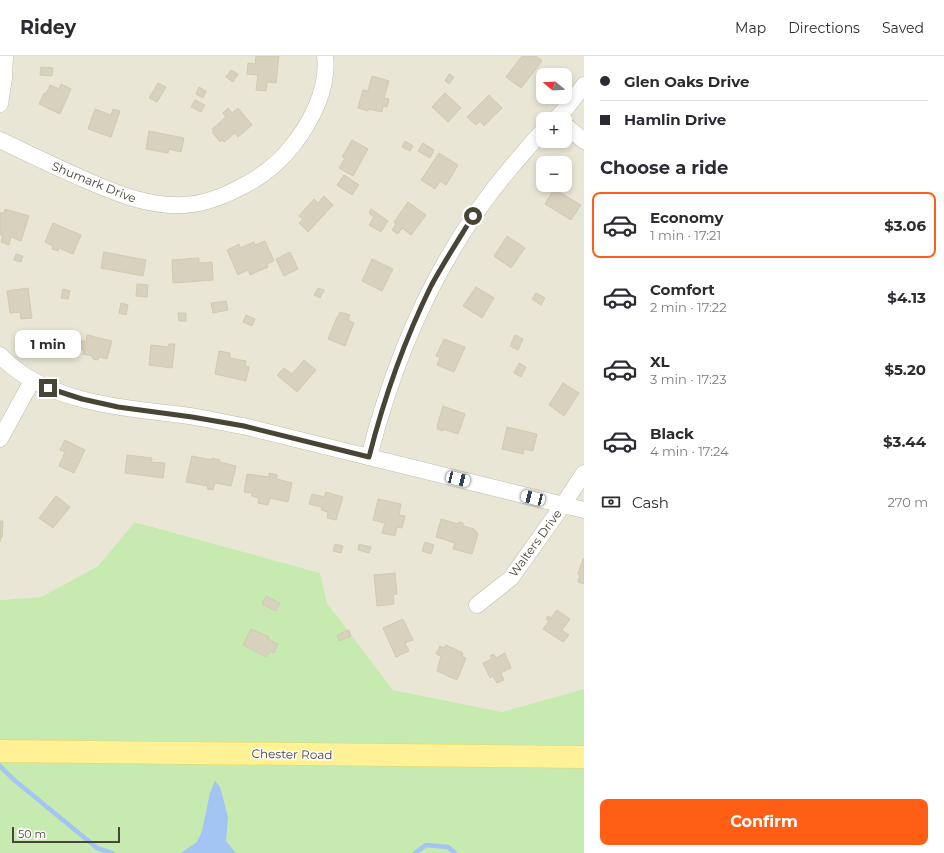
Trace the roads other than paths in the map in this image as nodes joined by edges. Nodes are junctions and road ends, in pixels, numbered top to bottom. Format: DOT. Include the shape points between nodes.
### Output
graph roads {
  1 [pos="5,56"];
  2 [pos="326,56"];
  3 [pos="584,85"];
  4 [pos="0,104"];
  5 [pos="564,112"];
  6 [pos="572,131"];
  7 [pos="536,139"];
  8 [pos="0,140"];
  9 [pos="584,141"];
  10 [pos="0,356"];
  11 [pos="32,381"];
  12 [pos="0,439"];
  13 [pos="369,457"];
  14 [pos="584,473"];
  15 [pos="563,505"];
  16 [pos="584,510"];
  17 [pos="477,605"];
  18 [pos="0,751"];
  19 [pos="584,757"];
  1 -- 4 [label="street"];
  2 -- 8 [label="street, Shumark Drive" via="327,67 322,90 312,116 288,152 249,184 206,202 163,205 142,201 106,189"];
  3 -- 5 [label="street"];
  6 -- 9 [label="street"];
  7 -- 13 [label="street" via="473,216 435,280 403,350 385,399"];
  10 -- 11 [label="street"];
  11 -- 12 [label="street"];
  11 -- 13 [label="street" via="82,399 244,426"];
  13 -- 15 [label="street"];
  14 -- 15 [label="street, Walters Drive"];
  15 -- 16 [label="street"];
  15 -- 17 [label="street, Walters Drive" via="511,578"];
  18 -- 19 [label="main road, Chester Road"];
}
